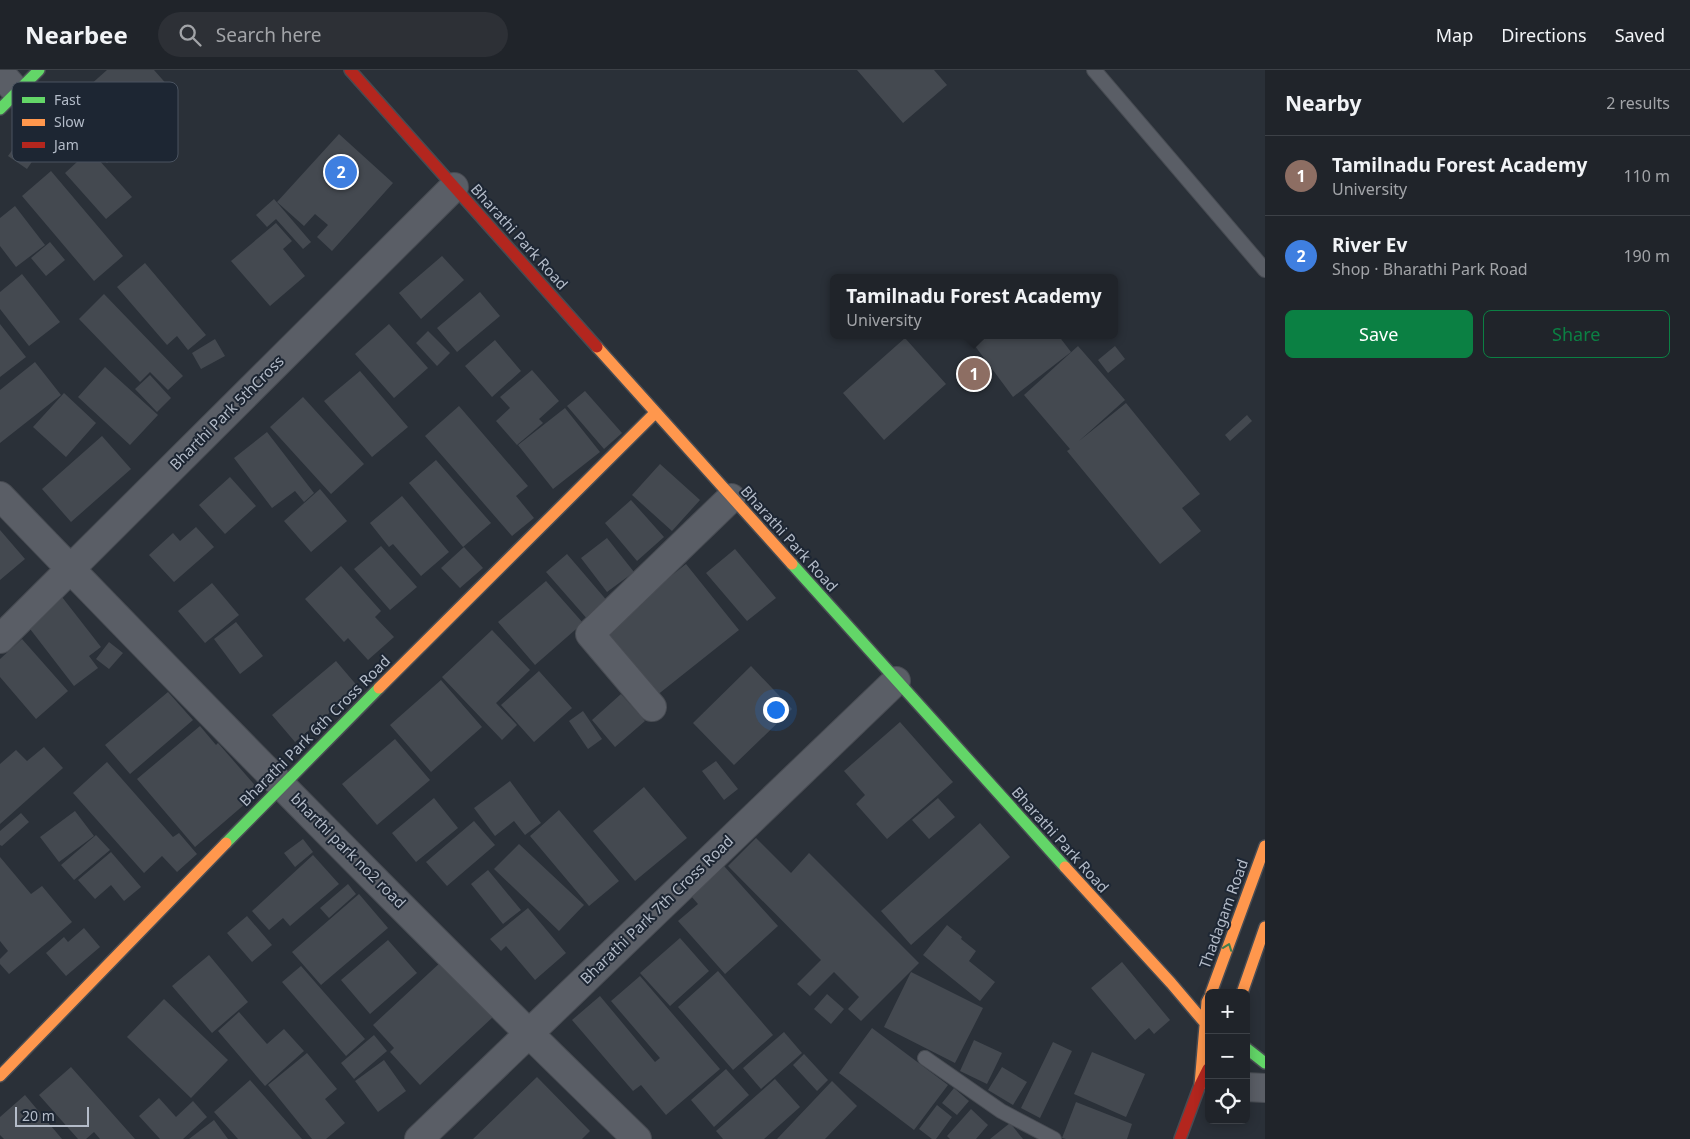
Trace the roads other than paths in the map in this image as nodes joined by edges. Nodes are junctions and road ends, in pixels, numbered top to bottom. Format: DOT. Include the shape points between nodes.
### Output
graph roads {
  1 [pos="39,70"];
  2 [pos="350,70"];
  3 [pos="1094,70"];
  4 [pos="20,82"];
  5 [pos="454,186"];
  6 [pos="1265,270"];
  7 [pos="655,412"];
  8 [pos="0,496"];
  9 [pos="731,498"];
  10 [pos="71,570"];
  11 [pos="0,639"];
  12 [pos="896,681"];
  13 [pos="652,707"];
  14 [pos="282,785"];
  15 [pos="1265,846"];
  16 [pos="1265,928"];
  17 [pos="1212,989"];
  18 [pos="1243,989"];
  19 [pos="1205,1022"];
  20 [pos="528,1034"];
  21 [pos="1250,1051"];
  22 [pos="926,1058"];
  23 [pos="1265,1063"];
  24 [pos="0,1076"];
  25 [pos="1205,1081"];
  26 [pos="1250,1087"];
  27 [pos="1265,1088"];
  28 [pos="419,1139"];
  29 [pos="637,1139"];
  30 [pos="1054,1139"];
  31 [pos="1180,1139"];
  1 -- 4 [label="main road"];
  2 -- 5 [label="main road, Bharathi Park Road"];
  3 -- 6 [label="lane"];
  5 -- 7 [label="main road, Bharathi Park Road"];
  5 -- 10 [label="street, Bharthi Park 5thCross"];
  7 -- 9 [label="main road, Bharathi Park Road"];
  7 -- 14 [label="main road, Bharathi Park 6th Cross Road"];
  8 -- 10 [label="street, bharthi park no2 road"];
  9 -- 12 [label="main road, Bharathi Park Road"];
  9 -- 13 [label="street" via="590,634"];
  10 -- 11 [label="street, Bharthi Park 5thCross"];
  10 -- 14 [label="street, bharthi park no2 road"];
  12 -- 19 [label="main road, Bharathi Park Road"];
  12 -- 20 [label="street, Bharathi Park 7th Cross Road"];
  14 -- 20 [label="street, bharthi park no2 road"];
  14 -- 24 [label="main road, Bharathi Park 6th Cross Road"];
  17 -- 15 [label="main road, Thadagam Road, one-way"];
  16 -- 18 [label="main road"];
  20 -- 28 [label="street, Bharathi Park 7th Cross Road"];
  20 -- 29 [label="street, bharthi park no2 road"];
  21 -- 23 [label="main road"];
  22 -- 30 [label="lane" via="1001,1111"];
  25 -- 31 [label="main road"];
  26 -- 27 [label="street"];
}
